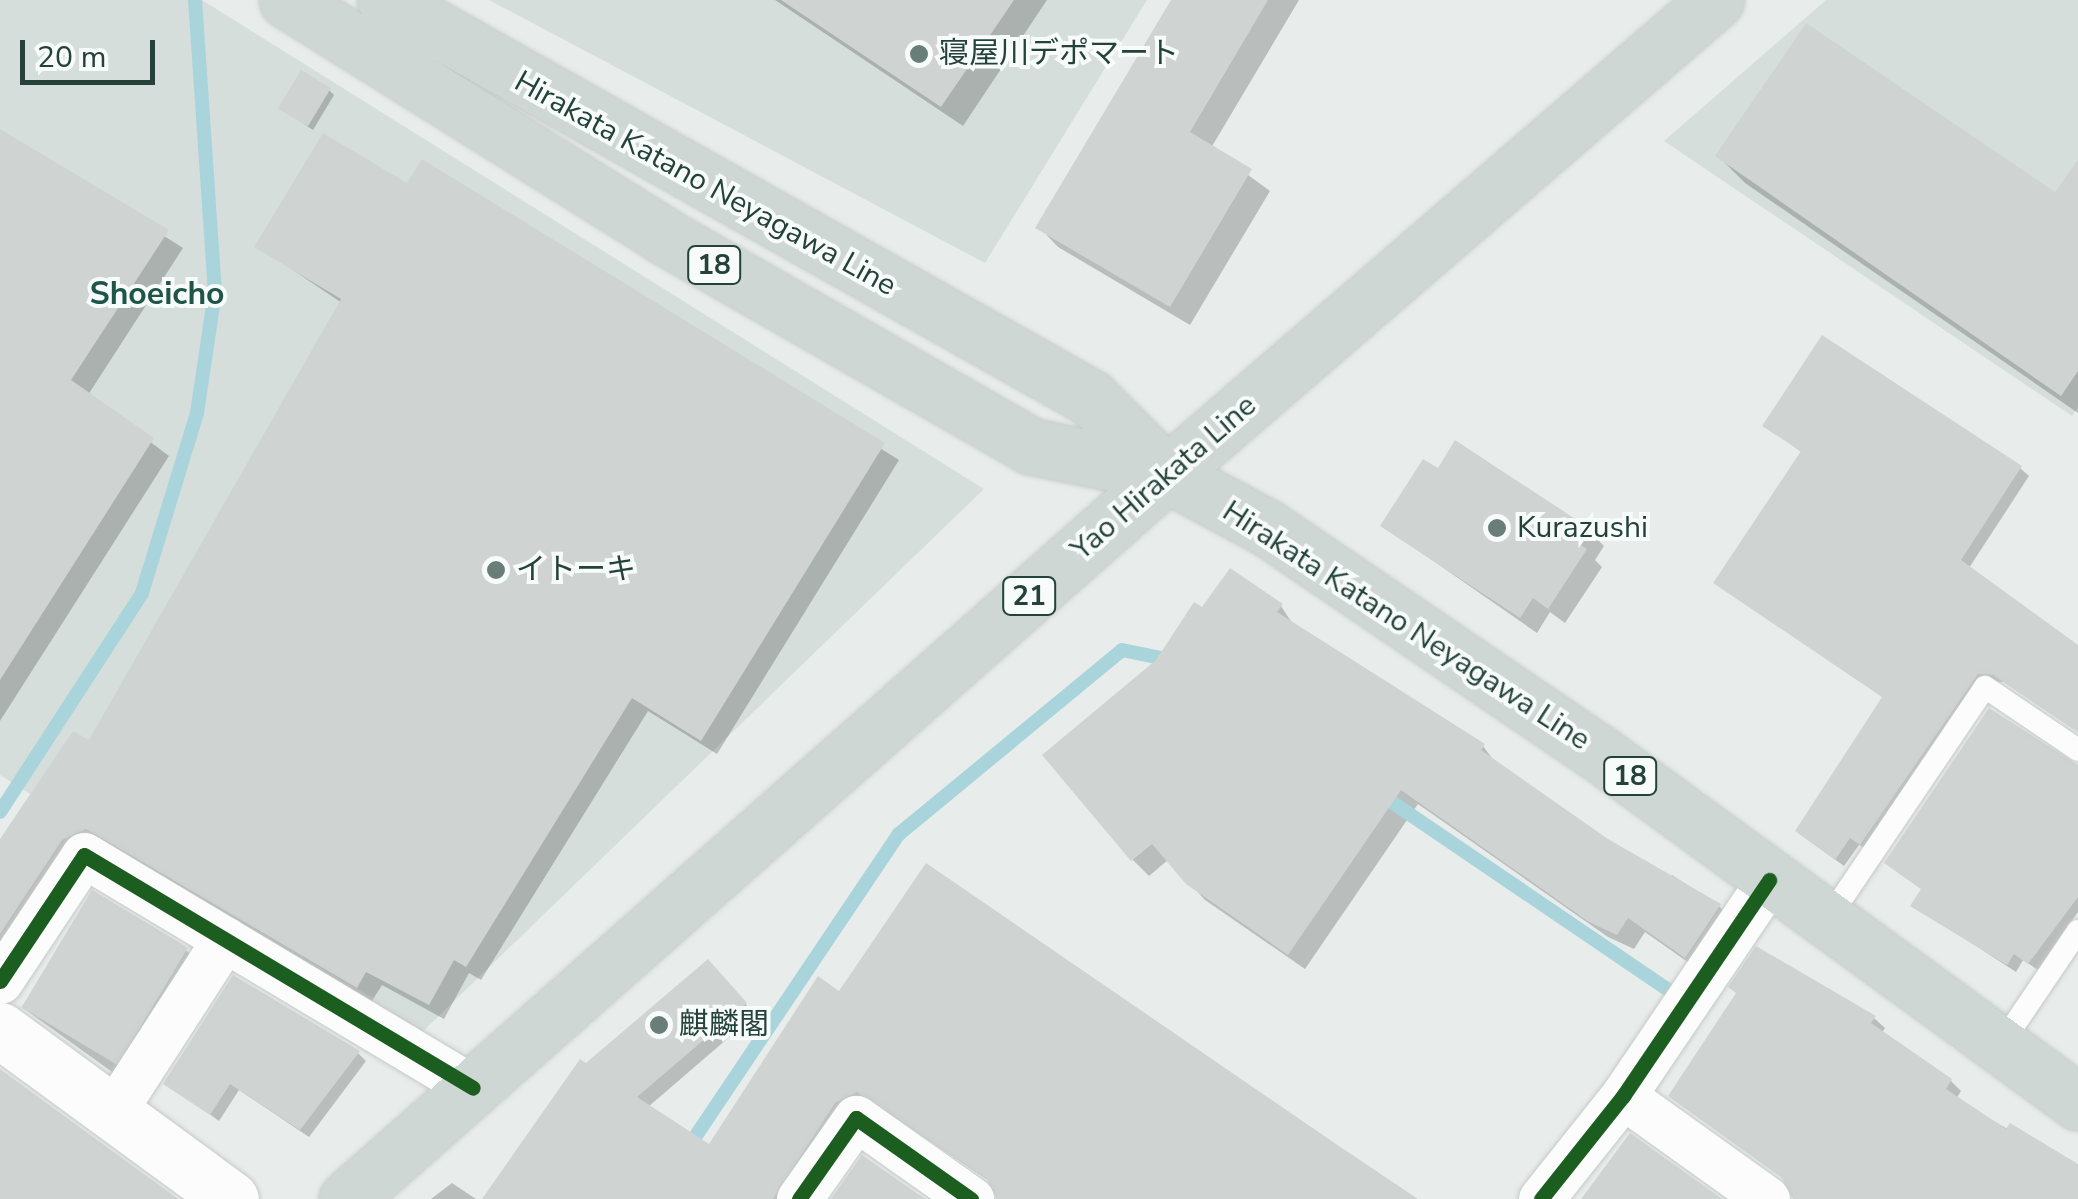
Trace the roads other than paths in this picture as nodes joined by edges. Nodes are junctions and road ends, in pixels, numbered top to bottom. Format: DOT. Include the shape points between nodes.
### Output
graph roads {
  1 [pos="287,0"];
  2 [pos="386,0"];
  3 [pos="1716,0"];
  4 [pos="1167,474"];
  5 [pos="2078,750"];
  6 [pos="1768,880"];
  7 [pos="1826,922"];
  8 [pos="2078,931"];
  9 [pos="225,939"];
  10 [pos="0,981"];
  11 [pos="0,1030"];
  12 [pos="2000,1046"];
  13 [pos="473,1088"];
  14 [pos="1623,1096"];
  15 [pos="2078,1102"];
  16 [pos="113,1112"];
  17 [pos="231,1199"];
  18 [pos="347,1199"];
  19 [pos="800,1199"];
  20 [pos="971,1199"];
  21 [pos="1541,1199"];
  22 [pos="1767,1199"];
  1 -- 4 [label="main road, Hirakata Katano Neyagawa Line / 18" via="664,236 1030,446"];
  2 -- 4 [label="main road, Hirakata Katano Neyagawa Line / 18" via="1091,398"];
  3 -- 4 [label="main road, Yao Hirakata Line / 21"];
  4 -- 6 [label="main road, Hirakata Katano Neyagawa Line / 18" via="1266,527 1599,753"];
  4 -- 13 [label="main road, Yao Hirakata Line / 21"];
  5 -- 7 [label="lane" via="1985,687"];
  6 -- 7 [label="main road, Hirakata Katano Neyagawa Line / 18"];
  6 -- 14 [label="street"];
  7 -- 12 [label="main road, Hirakata Katano Neyagawa Line / 18"];
  8 -- 12 [label="lane"];
  9 -- 10 [label="street" via="84,854"];
  9 -- 13 [label="street"];
  9 -- 16 [label="street"];
  11 -- 16 [label="street"];
  12 -- 15 [label="main road, Hirakata Katano Neyagawa Line / 18"];
  13 -- 18 [label="main road, Yao Hirakata Line / 21"];
  14 -- 21 [label="street"];
  14 -- 22 [label="street"];
  16 -- 17 [label="street"];
  19 -- 20 [label="street" via="856,1118"];
}
